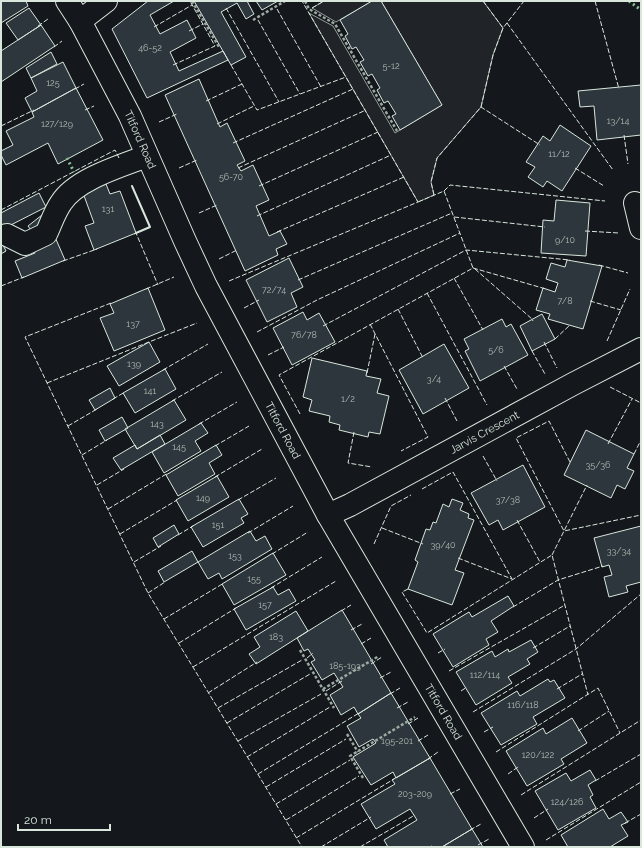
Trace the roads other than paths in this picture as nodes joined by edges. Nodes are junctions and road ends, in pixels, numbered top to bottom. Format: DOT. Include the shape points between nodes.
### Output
graph roads {
  1 [pos="67,1"];
  2 [pos="106,1"];
  3 [pos="80,21"];
  4 [pos="147,156"];
  5 [pos="635,203"];
  6 [pos="641,228"];
  7 [pos="7,236"];
  8 [pos="641,349"];
  9 [pos="328,515"];
  10 [pos="523,847"];
  1 -- 3 [label="street, Titford Road"];
  2 -- 3 [label="street"];
  3 -- 4 [label="street, Titford Road" via="130,116"];
  4 -- 7 [label="street" via="88,180 72,191 61,202 46,234 25,244"];
  4 -- 9 [label="street, Titford Road" via="206,286"];
  5 -- 6 [label="street"];
  8 -- 9 [label="street, Jarvis Crescent"];
  9 -- 10 [label="street, Titford Road"];
}
